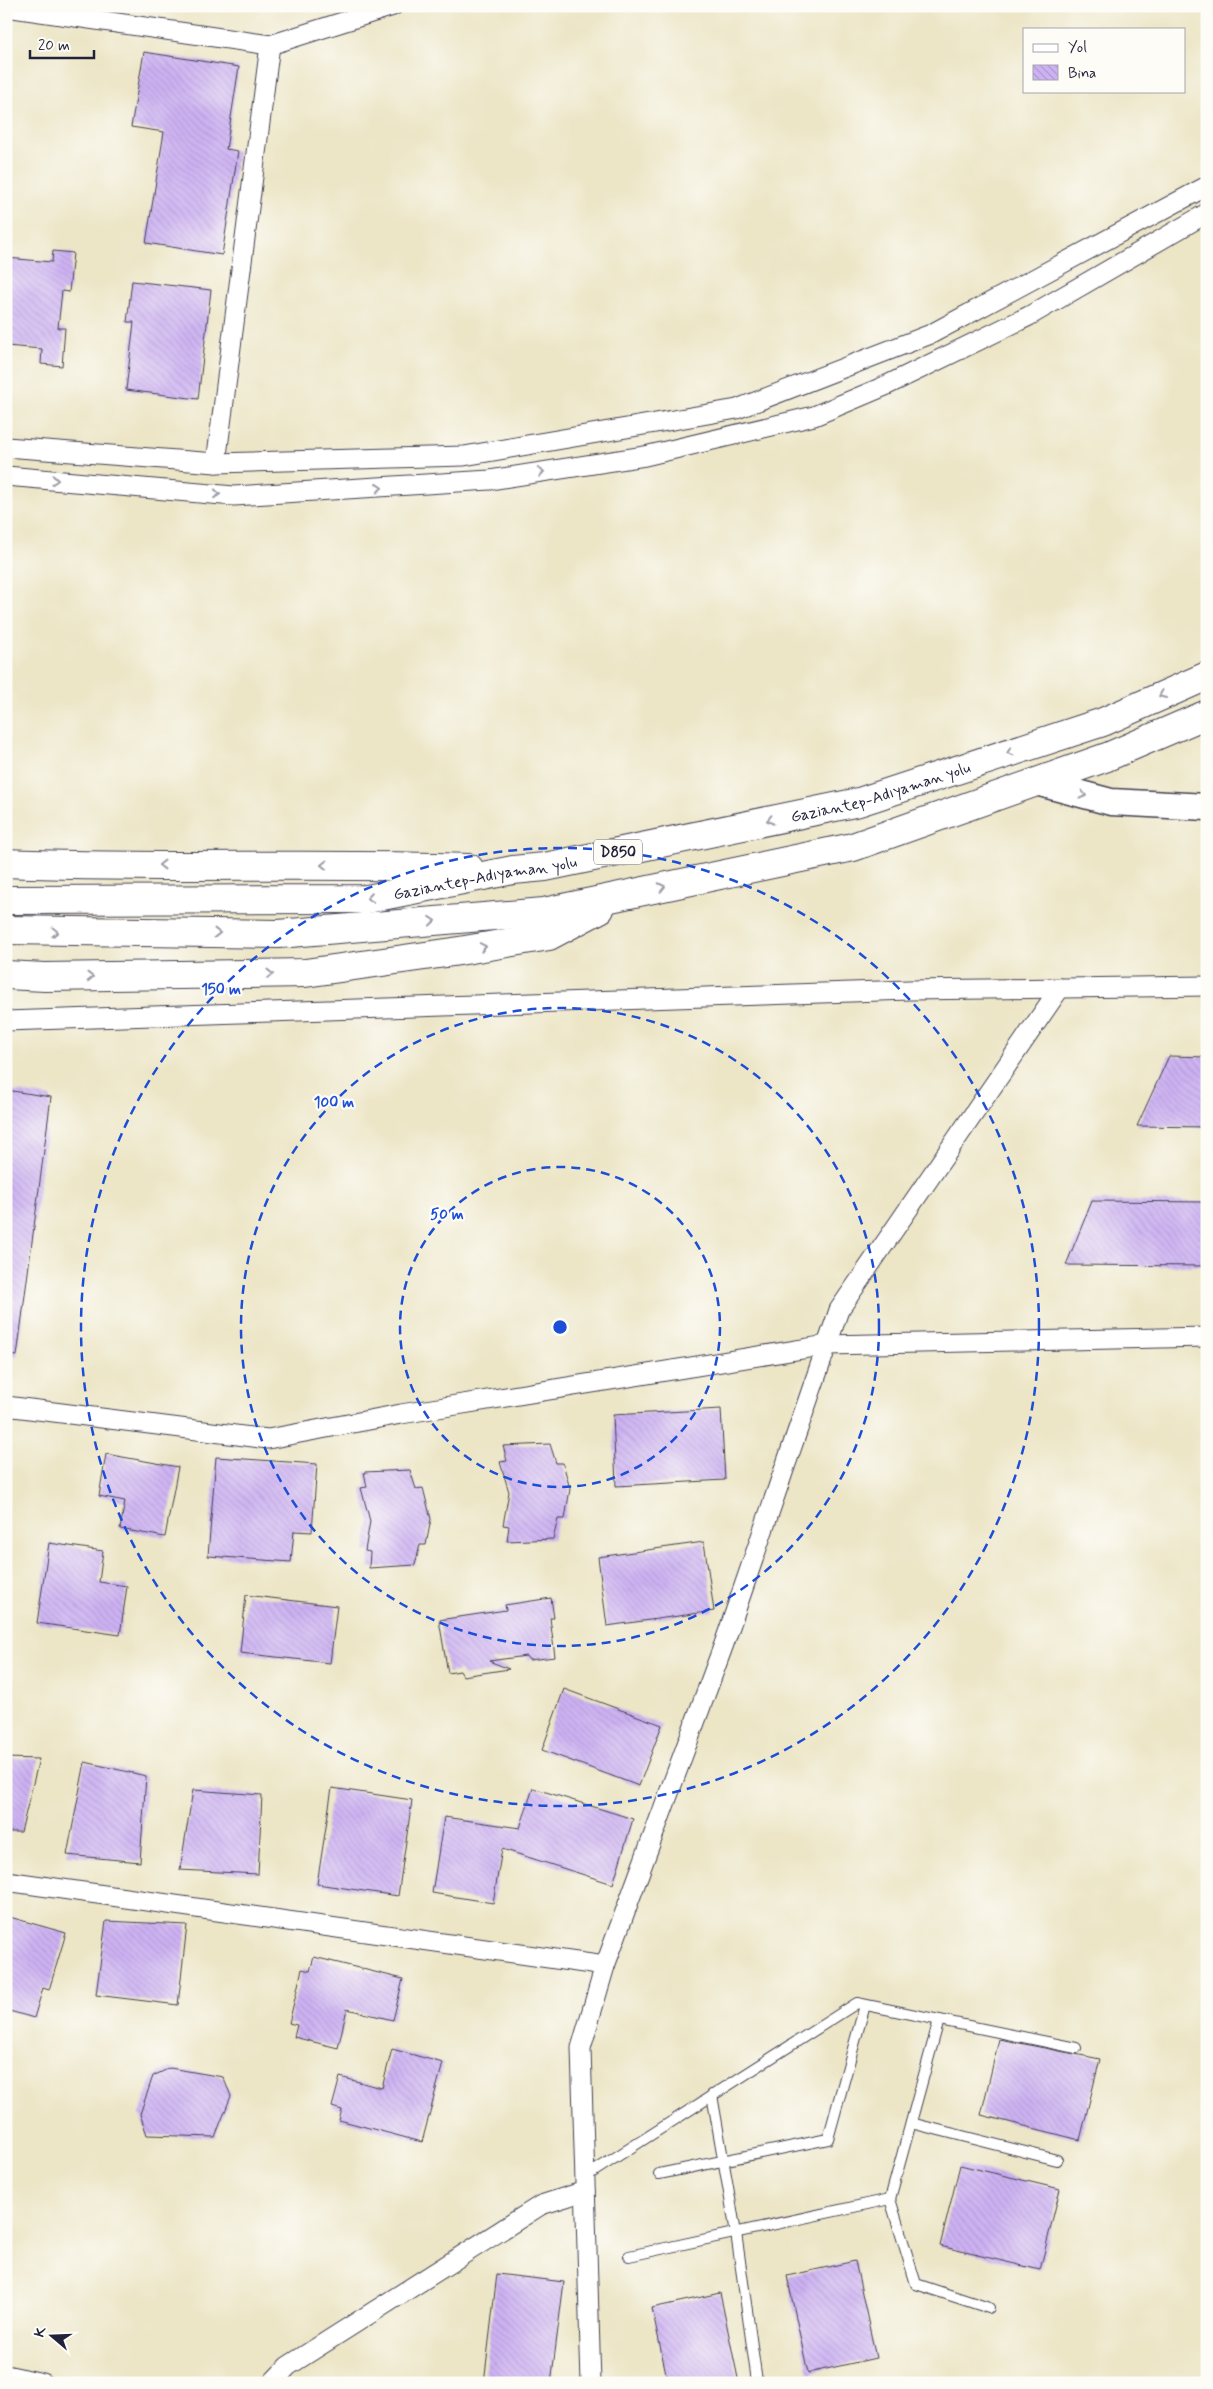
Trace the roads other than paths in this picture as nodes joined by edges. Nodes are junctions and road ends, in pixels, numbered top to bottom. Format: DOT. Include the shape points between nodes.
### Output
graph roads {
  1 [pos="393,6"];
  2 [pos="6,7"];
  3 [pos="270,45"];
  4 [pos="1207,186"];
  5 [pos="1207,213"];
  6 [pos="6,447"];
  7 [pos="216,463"];
  8 [pos="6,476"];
  9 [pos="1207,676"];
  10 [pos="1207,714"];
  11 [pos="1036,782"];
  12 [pos="1207,807"];
  13 [pos="6,863"];
  14 [pos="513,870"];
  15 [pos="628,894"];
  16 [pos="6,900"];
  17 [pos="6,930"];
  18 [pos="6,974"];
  19 [pos="1207,986"];
  20 [pos="1060,988"];
  21 [pos="6,1021"];
  22 [pos="1207,1337"];
  23 [pos="827,1345"];
  24 [pos="6,1406"];
  25 [pos="6,1881"];
  26 [pos="605,1966"];
  27 [pos="865,2005"];
  28 [pos="939,2020"];
  29 [pos="1076,2048"];
  30 [pos="712,2095"];
  31 [pos="911,2123"];
  32 [pos="724,2160"];
  33 [pos="1057,2160"];
  34 [pos="659,2174"];
  35 [pos="585,2184"];
  36 [pos="890,2199"];
  37 [pos="736,2232"];
  38 [pos="629,2256"];
  39 [pos="989,2308"];
  40 [pos="6,2375"];
  41 [pos="757,2381"];
  42 [pos="43,2383"];
  43 [pos="272,2383"];
  44 [pos="591,2383"];
  1 -- 3 [label="street"];
  2 -- 3 [label="street"];
  3 -- 7 [label="street"];
  4 -- 7 [label="street" via="931,334 737,409 464,456"];
  8 -- 5 [label="street, one-way" via="234,496 490,480 645,456 814,416 885,386 1029,316"];
  6 -- 7 [label="street"];
  9 -- 14 [label="highway, Gaziantep-Adıyaman yolu / D850, one-way" via="1103,722 859,802 545,868"];
  10 -- 11 [label="highway, Gaziantep-Adıyaman yolu" via="1107,757"];
  11 -- 12 [label="street, one-way" via="1111,802"];
  15 -- 11 [label="highway, Gaziantep-Adıyaman yolu, one-way" via="853,847"];
  14 -- 13 [label="highway, one-way" via="375,864"];
  14 -- 16 [label="highway, Gaziantep-Adıyaman yolu / D850, one-way" via="367,899"];
  17 -- 15 [label="highway, Gaziantep-Adıyaman yolu, one-way" via="278,934 544,912"];
  18 -- 15 [label="highway, one-way" via="45,977 305,973 548,936"];
  19 -- 20 [label="street"];
  20 -- 21 [label="street" via="900,990"];
  20 -- 23 [label="street" via="839,1310"];
  22 -- 23 [label="street"];
  23 -- 24 [label="street" via="402,1414 268,1440"];
  23 -- 26 [label="street" via="724,1644"];
  25 -- 26 [label="street"];
  26 -- 35 [label="street" via="581,2048"];
  27 -- 28 [label="lane"];
  27 -- 30 [label="lane" via="857,2003"];
  27 -- 32 [label="lane" via="828,2139"];
  28 -- 29 [label="lane"];
  28 -- 31 [label="lane"];
  30 -- 32 [label="lane"];
  30 -- 35 [label="lane"];
  31 -- 33 [label="lane"];
  31 -- 36 [label="lane"];
  32 -- 34 [label="lane"];
  32 -- 37 [label="lane"];
  35 -- 43 [label="street" via="541,2205 288,2366"];
  35 -- 44 [label="street"];
  36 -- 37 [label="lane"];
  36 -- 39 [label="lane" via="916,2284"];
  37 -- 38 [label="lane"];
  37 -- 41 [label="lane"];
  40 -- 42 [label="street"];
}
